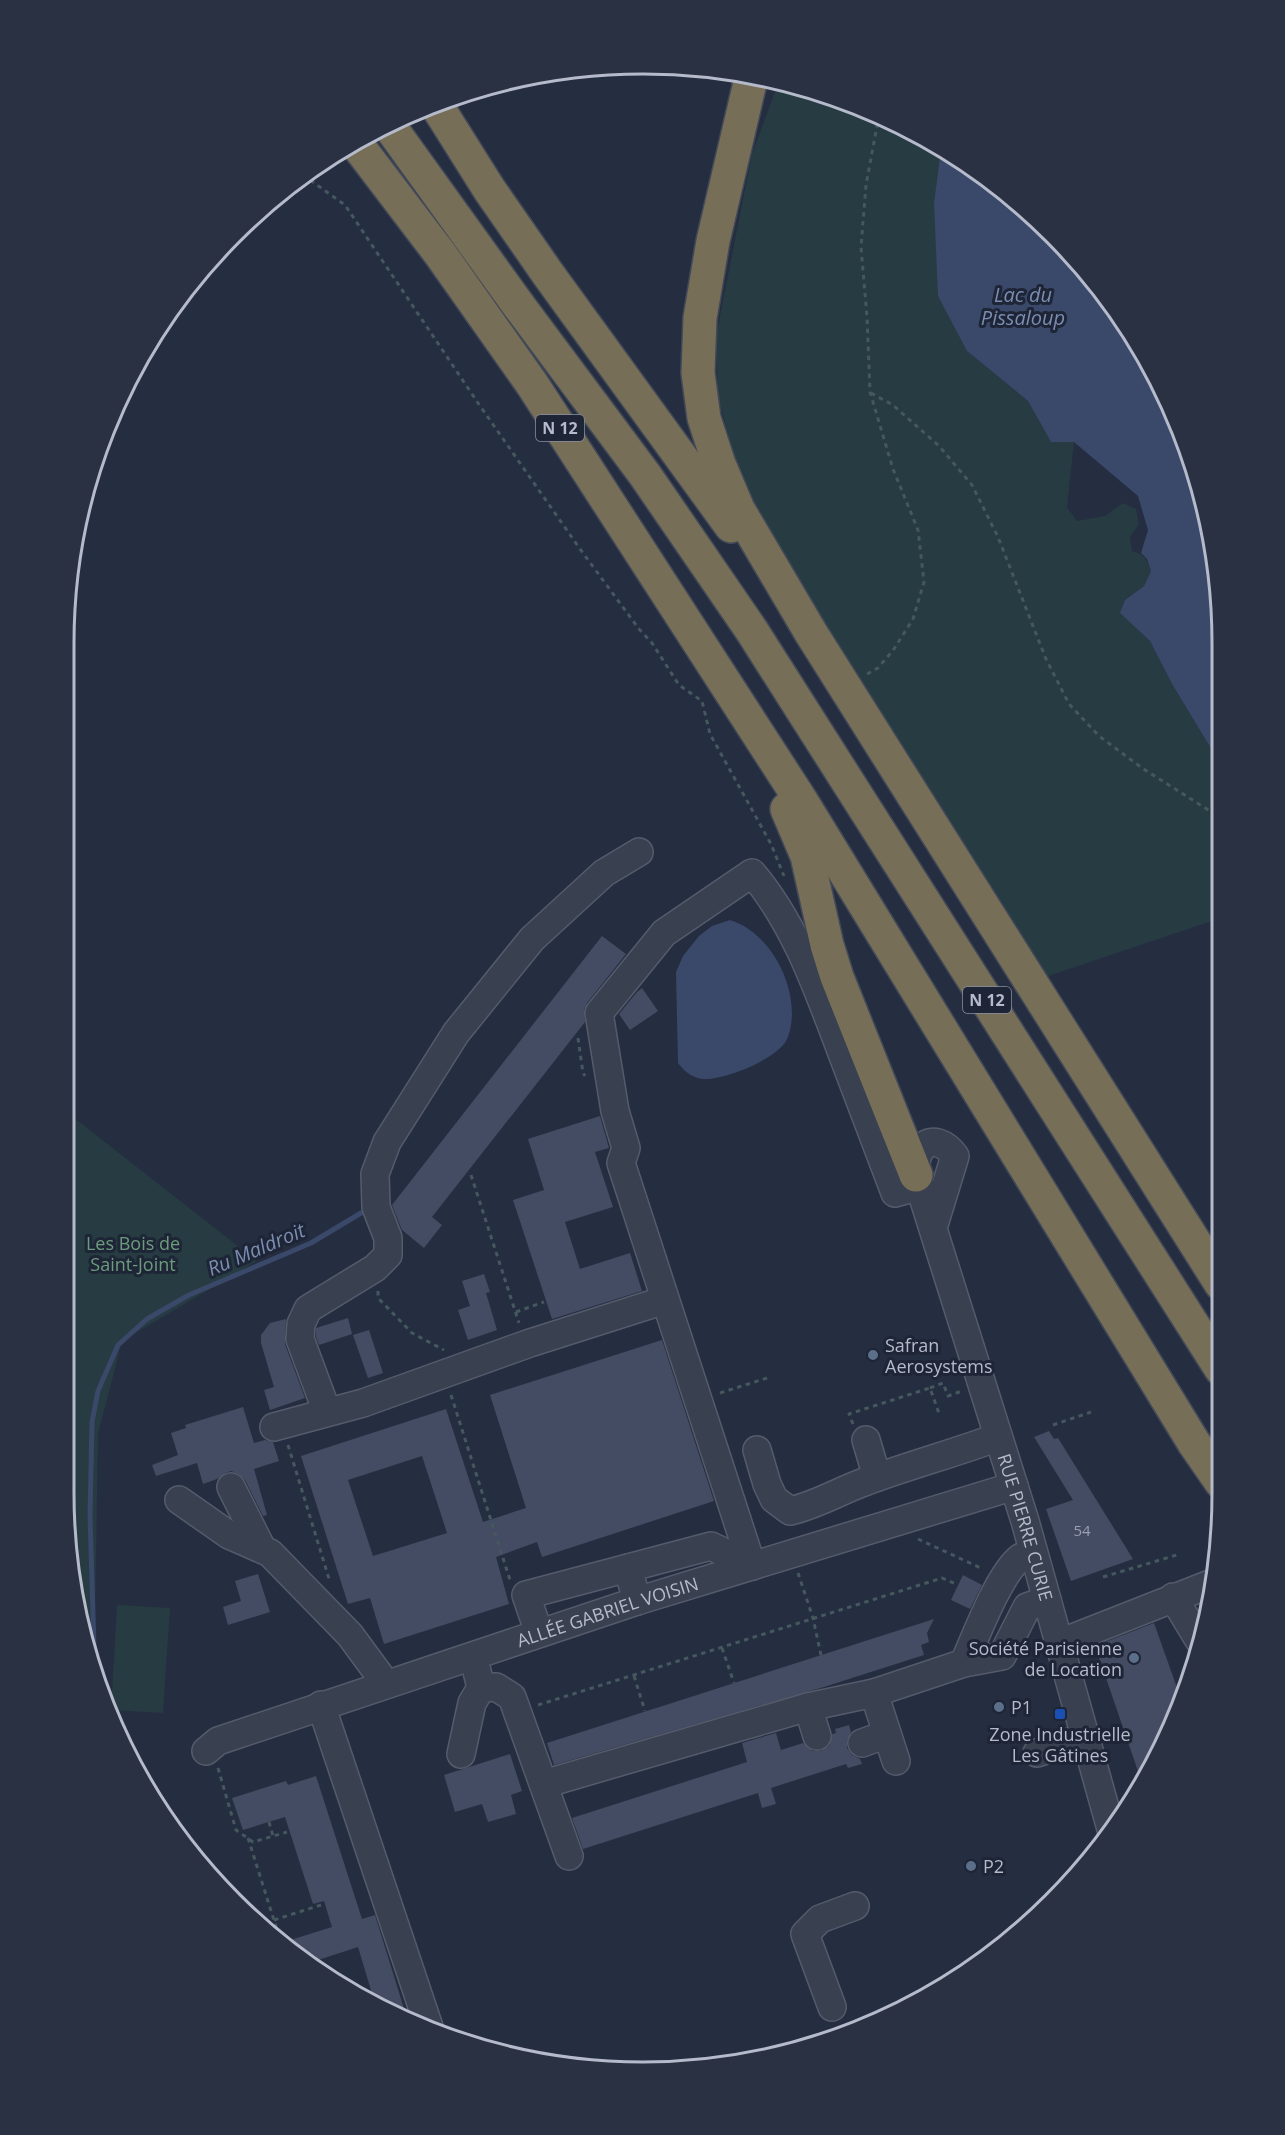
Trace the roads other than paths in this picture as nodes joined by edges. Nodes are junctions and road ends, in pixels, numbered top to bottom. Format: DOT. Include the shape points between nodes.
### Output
graph roads {
  1 [pos="750,83"];
  2 [pos="440,111"];
  3 [pos="393,131"];
  4 [pos="360,149"];
  5 [pos="811,633"];
  6 [pos="752,723"];
  7 [pos="639,852"];
  8 [pos="917,1180"];
  9 [pos="933,1228"];
  10 [pos="1212,1270"];
  11 [pos="666,1300"];
  12 [pos="1212,1355"];
  13 [pos="327,1412"];
  14 [pos="278,1426"];
  15 [pos="998,1437"];
  16 [pos="866,1440"];
  17 [pos="757,1450"];
  18 [pos="1212,1469"];
  19 [pos="877,1477"];
  20 [pos="1014,1486"];
  21 [pos="231,1487"];
  22 [pos="179,1500"];
  23 [pos="262,1549"];
  24 [pos="1034,1553"];
  25 [pos="752,1566"];
  26 [pos="628,1568"];
  27 [pos="1001,1585"];
  28 [pos="1204,1586"];
  29 [pos="1173,1597"];
  30 [pos="637,1601"];
  31 [pos="1037,1604"];
  32 [pos="1194,1632"];
  33 [pos="539,1633"];
  34 [pos="1060,1643"];
  35 [pos="473,1655"];
  36 [pos="964,1663"];
  37 [pos="386,1684"];
  38 [pos="481,1688"];
  39 [pos="874,1693"];
  40 [pos="321,1705"];
  41 [pos="807,1707"];
  42 [pos="887,1734"];
  43 [pos="817,1736"];
  44 [pos="1085,1737"];
  45 [pos="862,1743"];
  46 [pos="209,1748"];
  47 [pos="1037,1753"];
  48 [pos="461,1754"];
  49 [pos="896,1761"];
  50 [pos="544,1784"];
  51 [pos="1108,1819"];
  52 [pos="569,1856"];
  53 [pos="855,1905"];
  54 [pos="832,2007"];
  55 [pos="426,2018"];
  1 -- 5 [label="highway" via="713,241 700,318 698,373 704,418 738,509"];
  2 -- 5 [label="highway" via="548,274 784,602"];
  3 -- 12 [label="highway, N 12" via="645,475 752,631"];
  4 -- 6 [label="highway, N 12" via="532,384"];
  5 -- 10 [label="highway"];
  6 -- 8 [label="highway" via="756,756 786,807 807,856 837,977"];
  6 -- 18 [label="highway, N 12"];
  7 -- 13 [label="street" via="604,873 532,939 456,1033 387,1142 375,1174 376,1207 388,1238 388,1255 375,1268 308,1309 301,1324 300,1339"];
  8 -- 9 [label="street, RUE PIERRE CURIE"];
  8 -- 9 [label="street" via="916,1161 921,1149 941,1143 949,1148 955,1156"];
  8 -- 11 [label="street" via="895,1193 817,986 768,892 752,873 664,933 599,1013 615,1111 626,1148 621,1163"];
  9 -- 15 [label="street, RUE PIERRE CURIE"];
  11 -- 13 [label="street" via="447,1364 363,1403"];
  11 -- 25 [label="street"];
  13 -- 14 [label="street"];
  15 -- 19 [label="street"];
  15 -- 20 [label="street, RUE PIERRE CURIE"];
  16 -- 19 [label="street"];
  17 -- 19 [label="street" via="774,1498 790,1511 810,1507"];
  20 -- 24 [label="street, RUE PIERRE CURIE"];
  20 -- 25 [label="street, ALLÉE GABRIEL VOISIN"];
  21 -- 23 [label="street"];
  22 -- 23 [label="street" via="229,1535"];
  23 -- 37 [label="street" via="350,1635"];
  24 -- 27 [label="street" via="1020,1558"];
  24 -- 31 [label="street, RUE PIERRE CURIE"];
  25 -- 26 [label="street" via="711,1546"];
  25 -- 30 [label="street, ALLÉE GABRIEL VOISIN"];
  26 -- 30 [label="street"];
  26 -- 33 [label="street" via="526,1595"];
  27 -- 31 [label="street"];
  27 -- 36 [label="street"];
  28 -- 29 [label="street"];
  29 -- 32 [label="street"];
  29 -- 34 [label="street"];
  30 -- 33 [label="street, ALLÉE GABRIEL VOISIN"];
  31 -- 34 [label="street, RUE PIERRE CURIE"];
  31 -- 36 [label="street" via="1002,1656"];
  33 -- 35 [label="street, ALLÉE GABRIEL VOISIN"];
  34 -- 44 [label="street, RUE PIERRE CURIE"];
  35 -- 37 [label="street, ALLÉE GABRIEL VOISIN"];
  35 -- 38 [label="street"];
  36 -- 39 [label="street"];
  37 -- 40 [label="street, ALLÉE GABRIEL VOISIN"];
  38 -- 48 [label="street" via="472,1703"];
  38 -- 50 [label="street" via="496,1687 512,1697"];
  39 -- 41 [label="street"];
  39 -- 42 [label="street"];
  40 -- 46 [label="street, ALLÉE GABRIEL VOISIN" via="218,1741"];
  40 -- 55 [label="street" via="335,1780"];
  41 -- 43 [label="street"];
  41 -- 50 [label="street"];
  42 -- 45 [label="street"];
  42 -- 49 [label="street"];
  44 -- 47 [label="street"];
  44 -- 51 [label="street, RUE PIERRE CURIE"];
  50 -- 52 [label="street"];
  53 -- 54 [label="street" via="820,1919 805,1935"];
}
